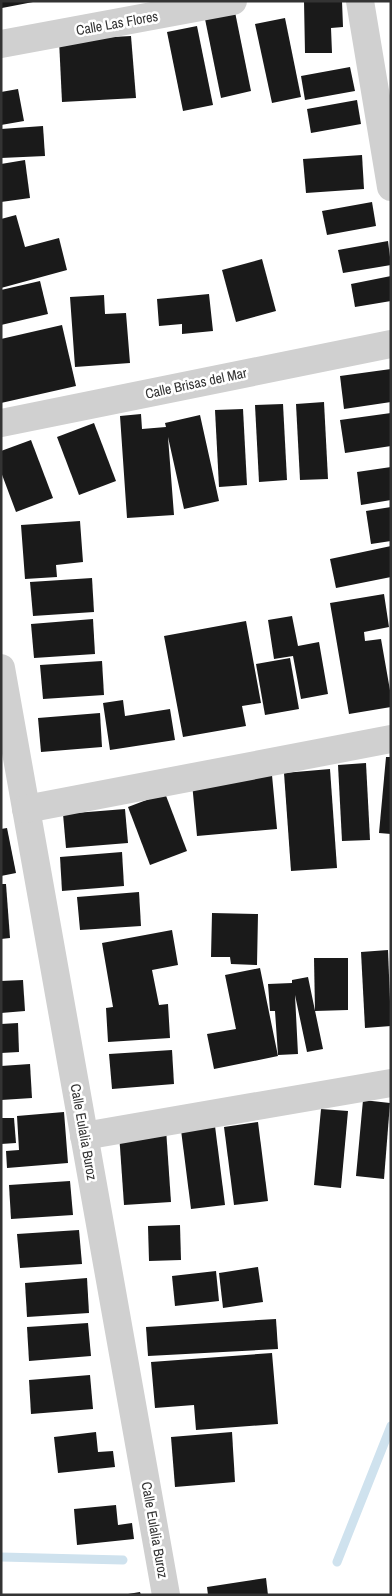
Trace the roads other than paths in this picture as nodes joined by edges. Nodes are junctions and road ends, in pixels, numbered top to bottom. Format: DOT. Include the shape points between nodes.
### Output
graph roads {
  1 [pos="233,1"];
  2 [pos="360,1"];
  3 [pos="1,44"];
  4 [pos="391,187"];
  5 [pos="391,344"];
  6 [pos="1,423"];
  7 [pos="1,668"];
  8 [pos="391,740"];
  9 [pos="26,808"];
  10 [pos="391,1083"];
  11 [pos="84,1136"];
  12 [pos="166,1595"];
  1 -- 3 [label="street, Calle Las Flores"];
  2 -- 4 [label="street"];
  5 -- 6 [label="street, Calle Brisas del Mar"];
  7 -- 9 [label="street, Calle Eulalia Buroz"];
  8 -- 9 [label="street"];
  9 -- 11 [label="street, Calle Eulalia Buroz"];
  10 -- 11 [label="street"];
  11 -- 12 [label="street, Calle Eulalia Buroz"];
}
